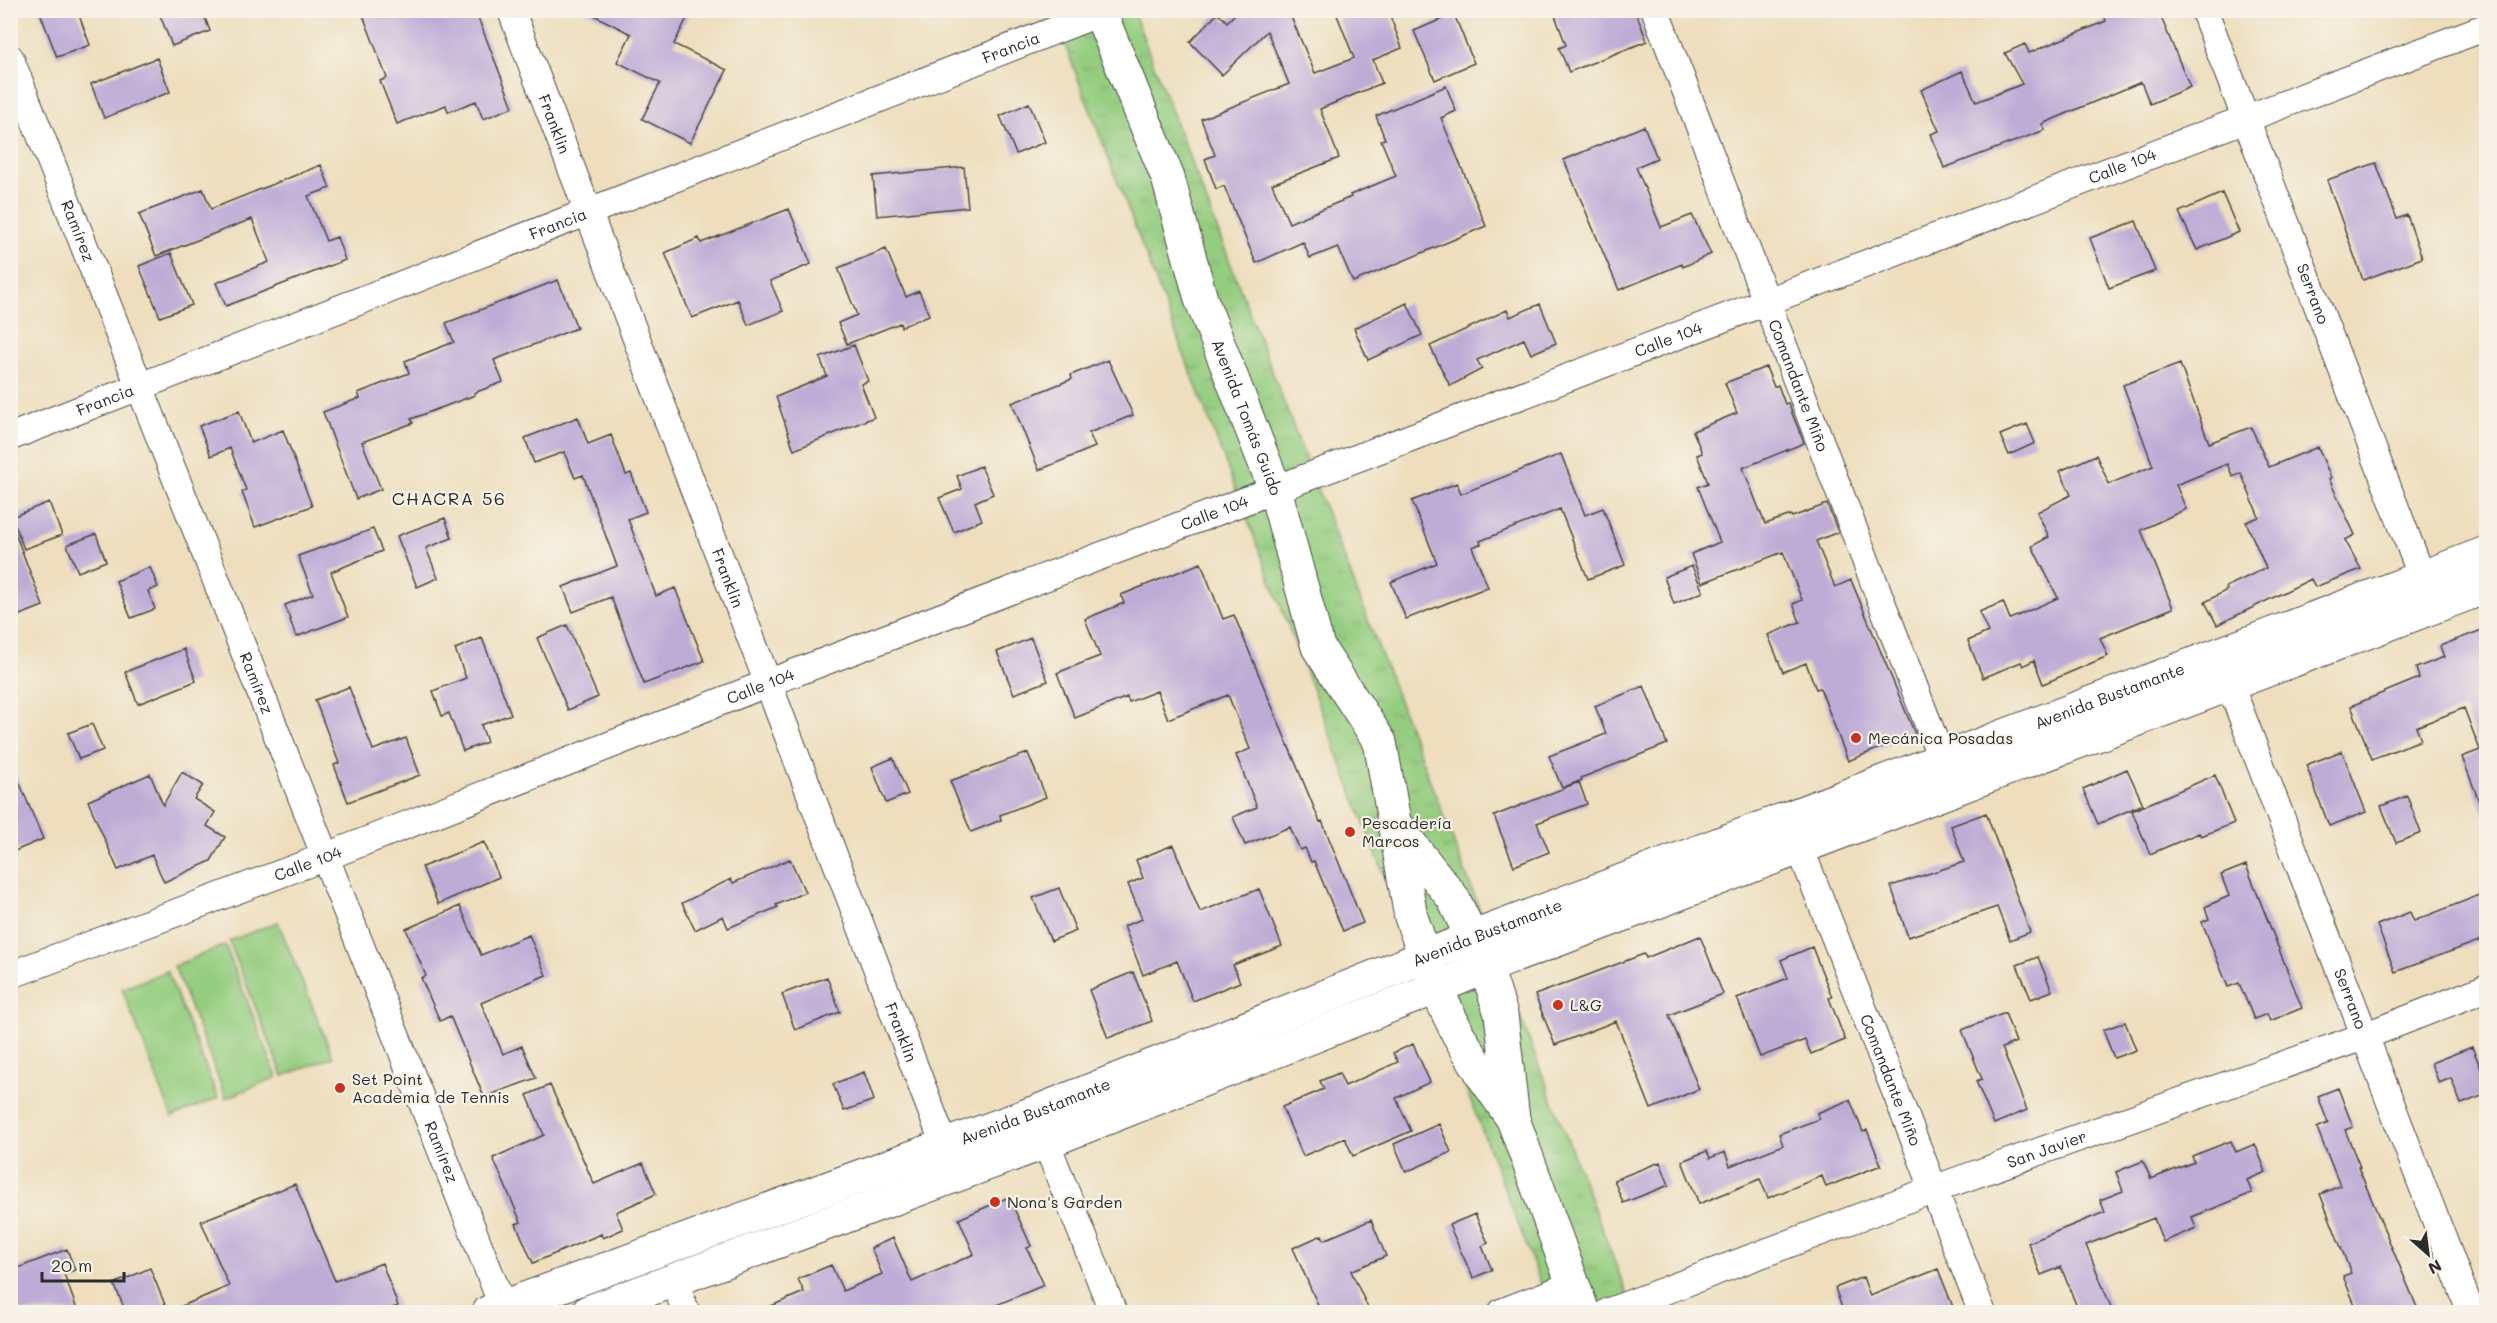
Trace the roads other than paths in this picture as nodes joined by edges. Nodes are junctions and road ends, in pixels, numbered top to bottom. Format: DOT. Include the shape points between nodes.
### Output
graph roads {
  1 [pos="511,10"];
  2 [pos="1655,10"];
  3 [pos="2204,10"];
  4 [pos="1102,11"];
  5 [pos="2487,27"];
  6 [pos="10,58"];
  7 [pos="2245,117"];
  8 [pos="588,211"];
  9 [pos="1767,301"];
  10 [pos="141,388"];
  11 [pos="10,437"];
  12 [pos="1275,489"];
  13 [pos="2487,553"];
  14 [pos="2422,577"];
  15 [pos="2487,587"];
  16 [pos="768,683"];
  17 [pos="2230,685"];
  18 [pos="1942,760"];
  19 [pos="1392,820"];
  20 [pos="1800,848"];
  21 [pos="325,857"];
  22 [pos="1480,952"];
  23 [pos="1425,956"];
  24 [pos="10,975"];
  25 [pos="1436,988"];
  26 [pos="2487,988"];
  27 [pos="2365,1036"];
  28 [pos="1513,1119"];
  29 [pos="1046,1142"];
  30 [pos="944,1144"];
  31 [pos="1934,1189"];
  32 [pos="674,1280"];
  33 [pos="1578,1299"];
  34 [pos="496,1310"];
  35 [pos="588,1312"];
  36 [pos="686,1312"];
  37 [pos="1113,1312"];
  38 [pos="1502,1312"];
  39 [pos="1608,1312"];
  40 [pos="1982,1312"];
  41 [pos="2471,1312"];
  1 -- 8 [label="street, Franklin"];
  2 -- 9 [label="street, Comandante Miño"];
  3 -- 7 [label="street, Serrano"];
  4 -- 8 [label="street, Francia"];
  4 -- 12 [label="main road, Avenida Tomás Guido" via="1168,178 1201,299"];
  5 -- 7 [label="street, Calle 104"];
  6 -- 10 [label="street, Ramírez"];
  7 -- 9 [label="street, Calle 104"];
  7 -- 14 [label="street, Serrano"];
  8 -- 10 [label="street, Francia"];
  8 -- 16 [label="street, Franklin"];
  9 -- 12 [label="street, Calle 104"];
  9 -- 18 [label="street, Comandante Miño"];
  10 -- 11 [label="street, Francia"];
  10 -- 21 [label="street, Ramírez"];
  12 -- 16 [label="street, Calle 104"];
  12 -- 19 [label="main road, Avenida Tomás Guido" via="1318,647 1380,742"];
  13 -- 14 [label="main road, Avenida Bustamante"];
  14 -- 18 [label="main road, Avenida Bustamante"];
  15 -- 17 [label="main road, Avenida Bustamante"];
  16 -- 21 [label="street, Calle 104"];
  16 -- 30 [label="street, Franklin"];
  17 -- 20 [label="main road, Avenida Bustamante"];
  17 -- 27 [label="street, Serrano"];
  18 -- 22 [label="main road, Avenida Bustamante"];
  19 -- 22 [label="main road, Avenida Tomás Guido" via="1453,898"];
  19 -- 23 [label="main road, Avenida Tomás Guido" via="1411,917"];
  20 -- 22 [label="main road, Avenida Bustamante"];
  20 -- 31 [label="street, Comandante Miño"];
  21 -- 24 [label="street, Calle 104"];
  21 -- 34 [label="street, Ramírez"];
  22 -- 23 [label="main road, Avenida Bustamante"];
  22 -- 25 [label="main road, Avenida Bustamante"];
  22 -- 28 [label="main road, Avenida Tomás Guido" via="1501,1014"];
  23 -- 25 [label="main road, Avenida Tomás Guido"];
  23 -- 30 [label="main road, Avenida Bustamante" via="1046,1108"];
  25 -- 28 [label="main road, Avenida Tomás Guido" via="1458,1034"];
  25 -- 29 [label="main road, Avenida Bustamante"];
  26 -- 27 [label="street, San Javier"];
  27 -- 31 [label="street, San Javier"];
  27 -- 41 [label="street, Serrano"];
  28 -- 33 [label="main road, Avenida Tomás Guido"];
  29 -- 32 [label="main road, Avenida Bustamante"];
  29 -- 37 [label="street"];
  30 -- 34 [label="main road, Avenida Bustamante"];
  31 -- 39 [label="street, San Javier"];
  31 -- 40 [label="street, Comandante Miño"];
  32 -- 35 [label="main road, Avenida Bustamante"];
  32 -- 36 [label="street"];
  33 -- 38 [label="street"];
}
